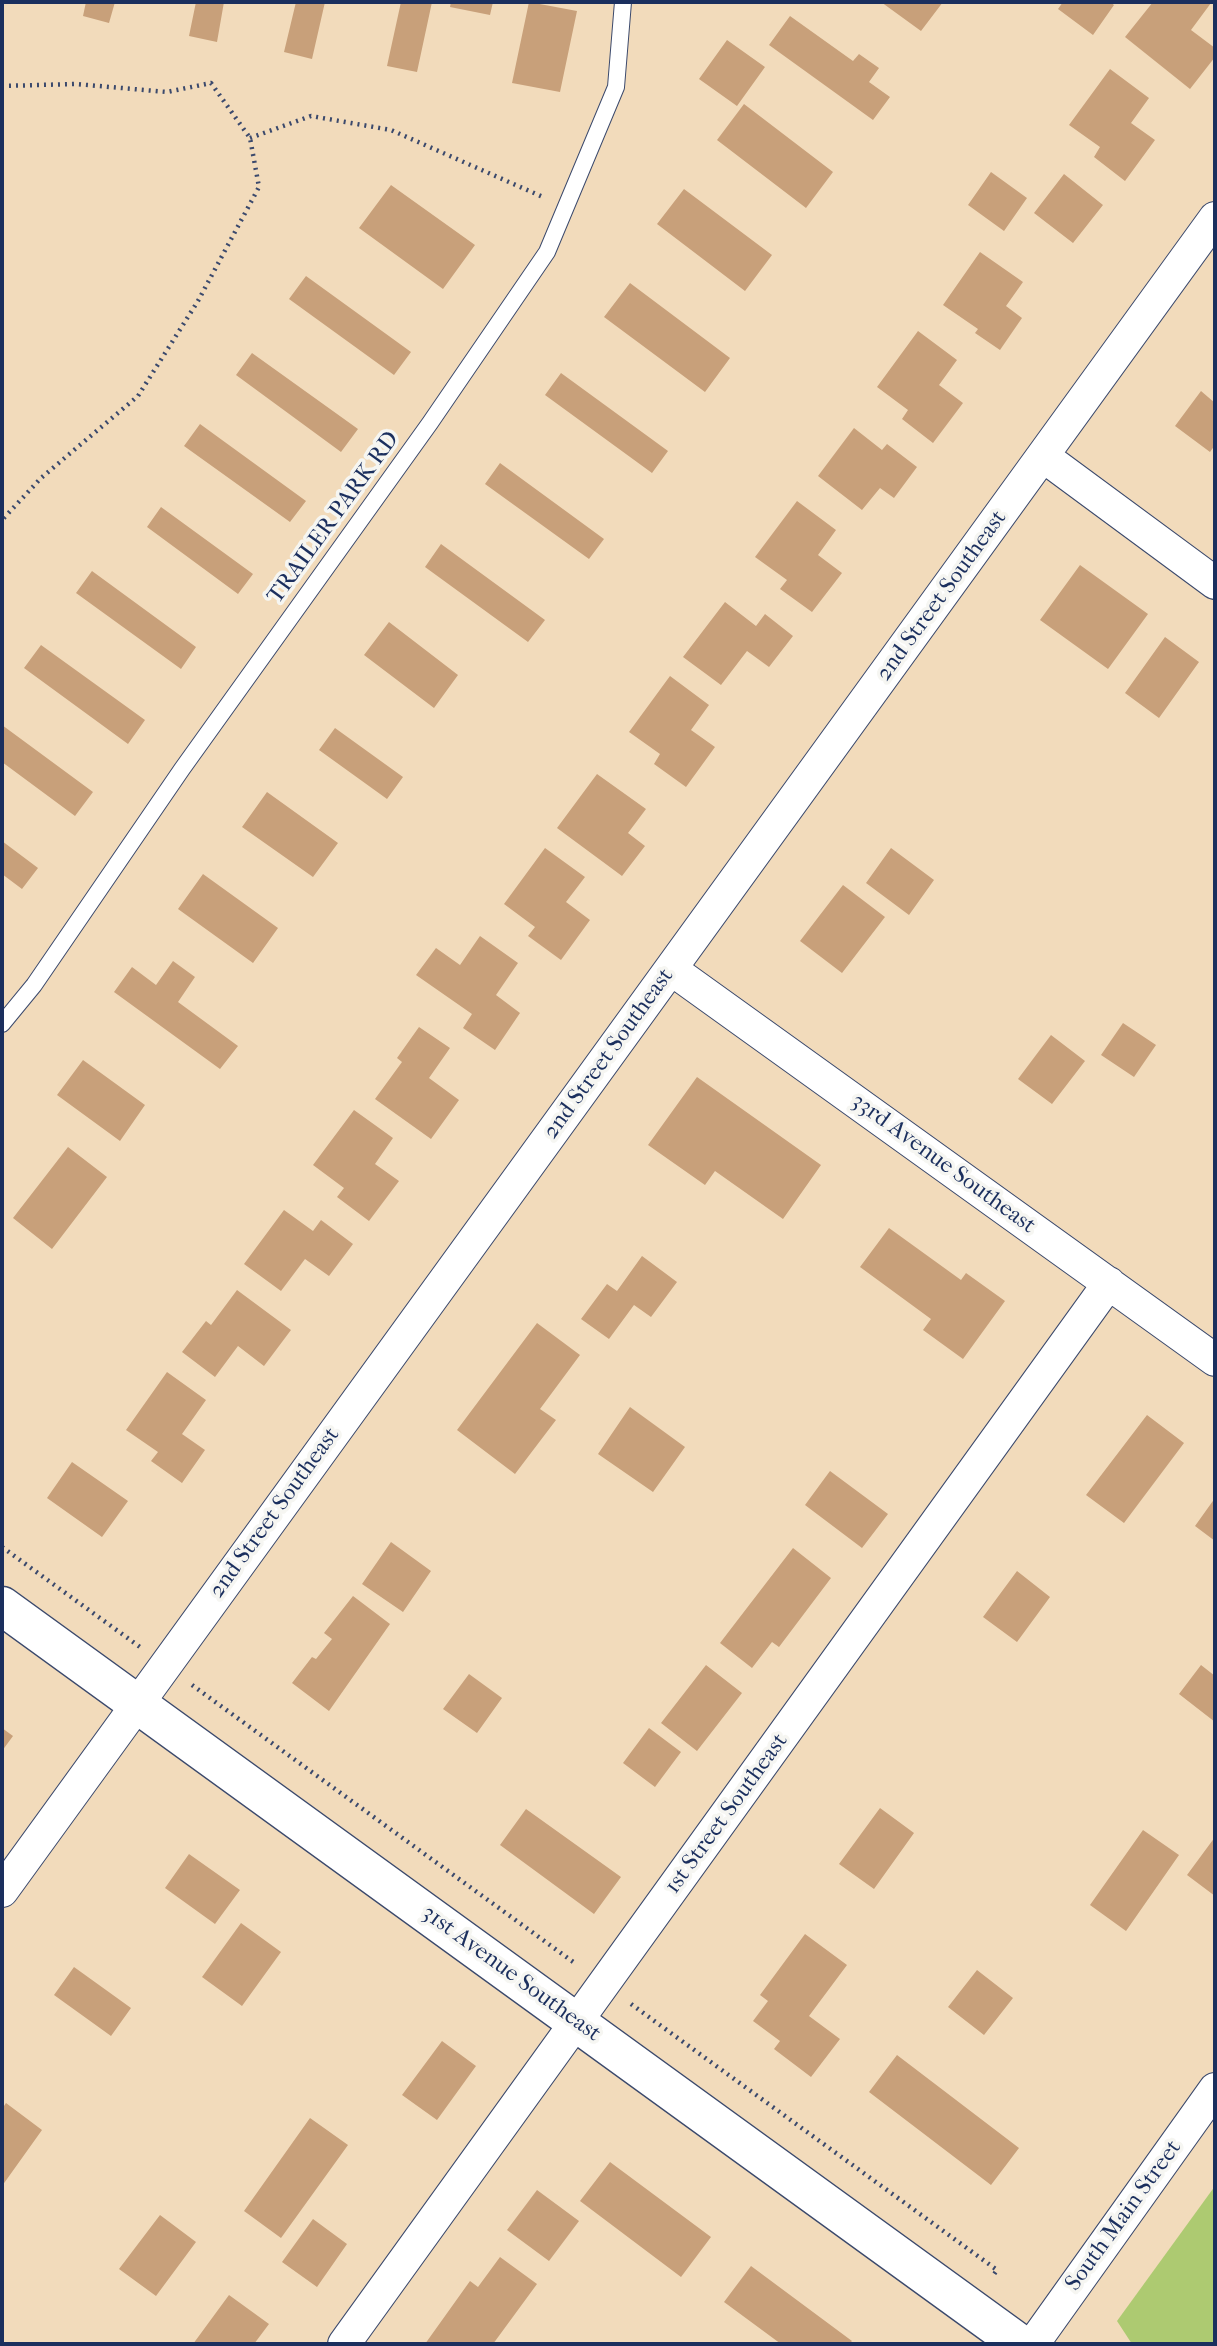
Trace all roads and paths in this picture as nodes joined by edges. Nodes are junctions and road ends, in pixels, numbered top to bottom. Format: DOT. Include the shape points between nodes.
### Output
graph roads {
  1 [pos="623,2"];
  2 [pos="2,86"];
  3 [pos="250,138"];
  4 [pos="550,200"];
  5 [pos="1215,218"];
  6 [pos="1043,456"];
  7 [pos="2,520"];
  8 [pos="1215,583"];
  9 [pos="671,969"];
  10 [pos="2,1024"];
  11 [pos="1109,1283"];
  12 [pos="1215,1360"];
  13 [pos="2,1547"];
  14 [pos="2,1606"];
  15 [pos="165,1665"];
  16 [pos="138,1703"];
  17 [pos="2,1891"];
  18 [pos="605,1985"];
  19 [pos="577,2022"];
  20 [pos="1215,2089"];
  21 [pos="970,2308"];
  22 [pos="344,2344"];
  23 [pos="1020,2344"];
  24 [pos="1033,2344"];
  1 -- 10 [label="lane, TRAILER PARK RD" via="617,87 547,252 34,985"];
  2 -- 3 [label="path" via="76,83 167,92 211,83"];
  3 -- 4 [label="path" via="311,116 391,130"];
  3 -- 7 [label="path" via="259,187 198,301 138,396 41,478"];
  5 -- 6 [label="street, 2nd Street Southeast"];
  6 -- 8 [label="street"];
  6 -- 9 [label="street, 2nd Street Southeast"];
  9 -- 11 [label="street, 33rd Avenue Southeast"];
  9 -- 15 [label="street, 2nd Street Southeast"];
  11 -- 12 [label="street, 33rd Avenue Southeast"];
  11 -- 18 [label="street, 1st Street Southeast"];
  13 -- 15 [label="path"];
  14 -- 16 [label="street, 31st Avenue Southeast"];
  15 -- 16 [label="street, 2nd Street Southeast"];
  15 -- 18 [label="path"];
  16 -- 17 [label="street, 2nd Street Southeast"];
  16 -- 19 [label="street, 31st Avenue Southeast"];
  18 -- 19 [label="street, 1st Street Southeast"];
  18 -- 21 [label="path" via="997,2270"];
  19 -- 21 [label="street, 31st Avenue Southeast"];
  19 -- 22 [label="street, 1st Street Southeast"];
  20 -- 24 [label="street, South Main Street"];
  21 -- 23 [label="street, 31st Avenue Southeast"];
}
